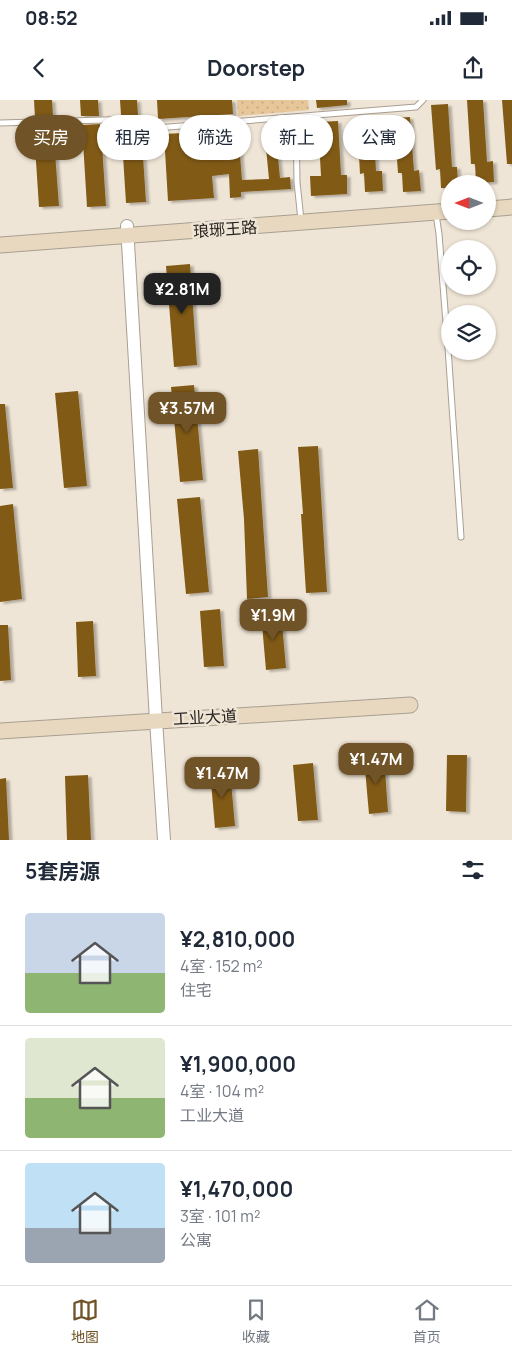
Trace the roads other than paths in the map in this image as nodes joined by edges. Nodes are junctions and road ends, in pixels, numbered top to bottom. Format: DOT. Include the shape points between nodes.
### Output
graph roads {
  1 [pos="423,100"];
  2 [pos="320,115"];
  3 [pos="261,120"];
  4 [pos="0,123"];
  5 [pos="298,160"];
  6 [pos="512,197"];
  7 [pos="496,198"];
  8 [pos="441,203"];
  9 [pos="512,207"];
  10 [pos="496,208"];
  11 [pos="441,212"];
  12 [pos="301,218"];
  13 [pos="441,223"];
  14 [pos="127,231"];
  15 [pos="0,235"];
  16 [pos="0,245"];
  17 [pos="461,538"];
  18 [pos="410,705"];
  19 [pos="156,720"];
  20 [pos="0,731"];
  21 [pos="164,840"];
  1 -- 2 [label="lane" via="416,107"];
  3 -- 4 [label="lane" via="156,128 138,119"];
  5 -- 12 [label="lane"];
  6 -- 7 [label="main road"];
  8 -- 12 [label="main road, 琅琊王路"];
  9 -- 10 [label="main road"];
  11 -- 12 [label="main road, 琅琊王路"];
  12 -- 14 [label="main road, 琅琊王路"];
  13 -- 17 [label="lane" via="439,234"];
  14 -- 15 [label="main road, 琅琊王路"];
  14 -- 16 [label="main road, 琅琊王路"];
  14 -- 19 [label="street"];
  18 -- 19 [label="main road, 工业大道"];
  19 -- 20 [label="main road, 工业大道"];
  19 -- 21 [label="street"];
}
